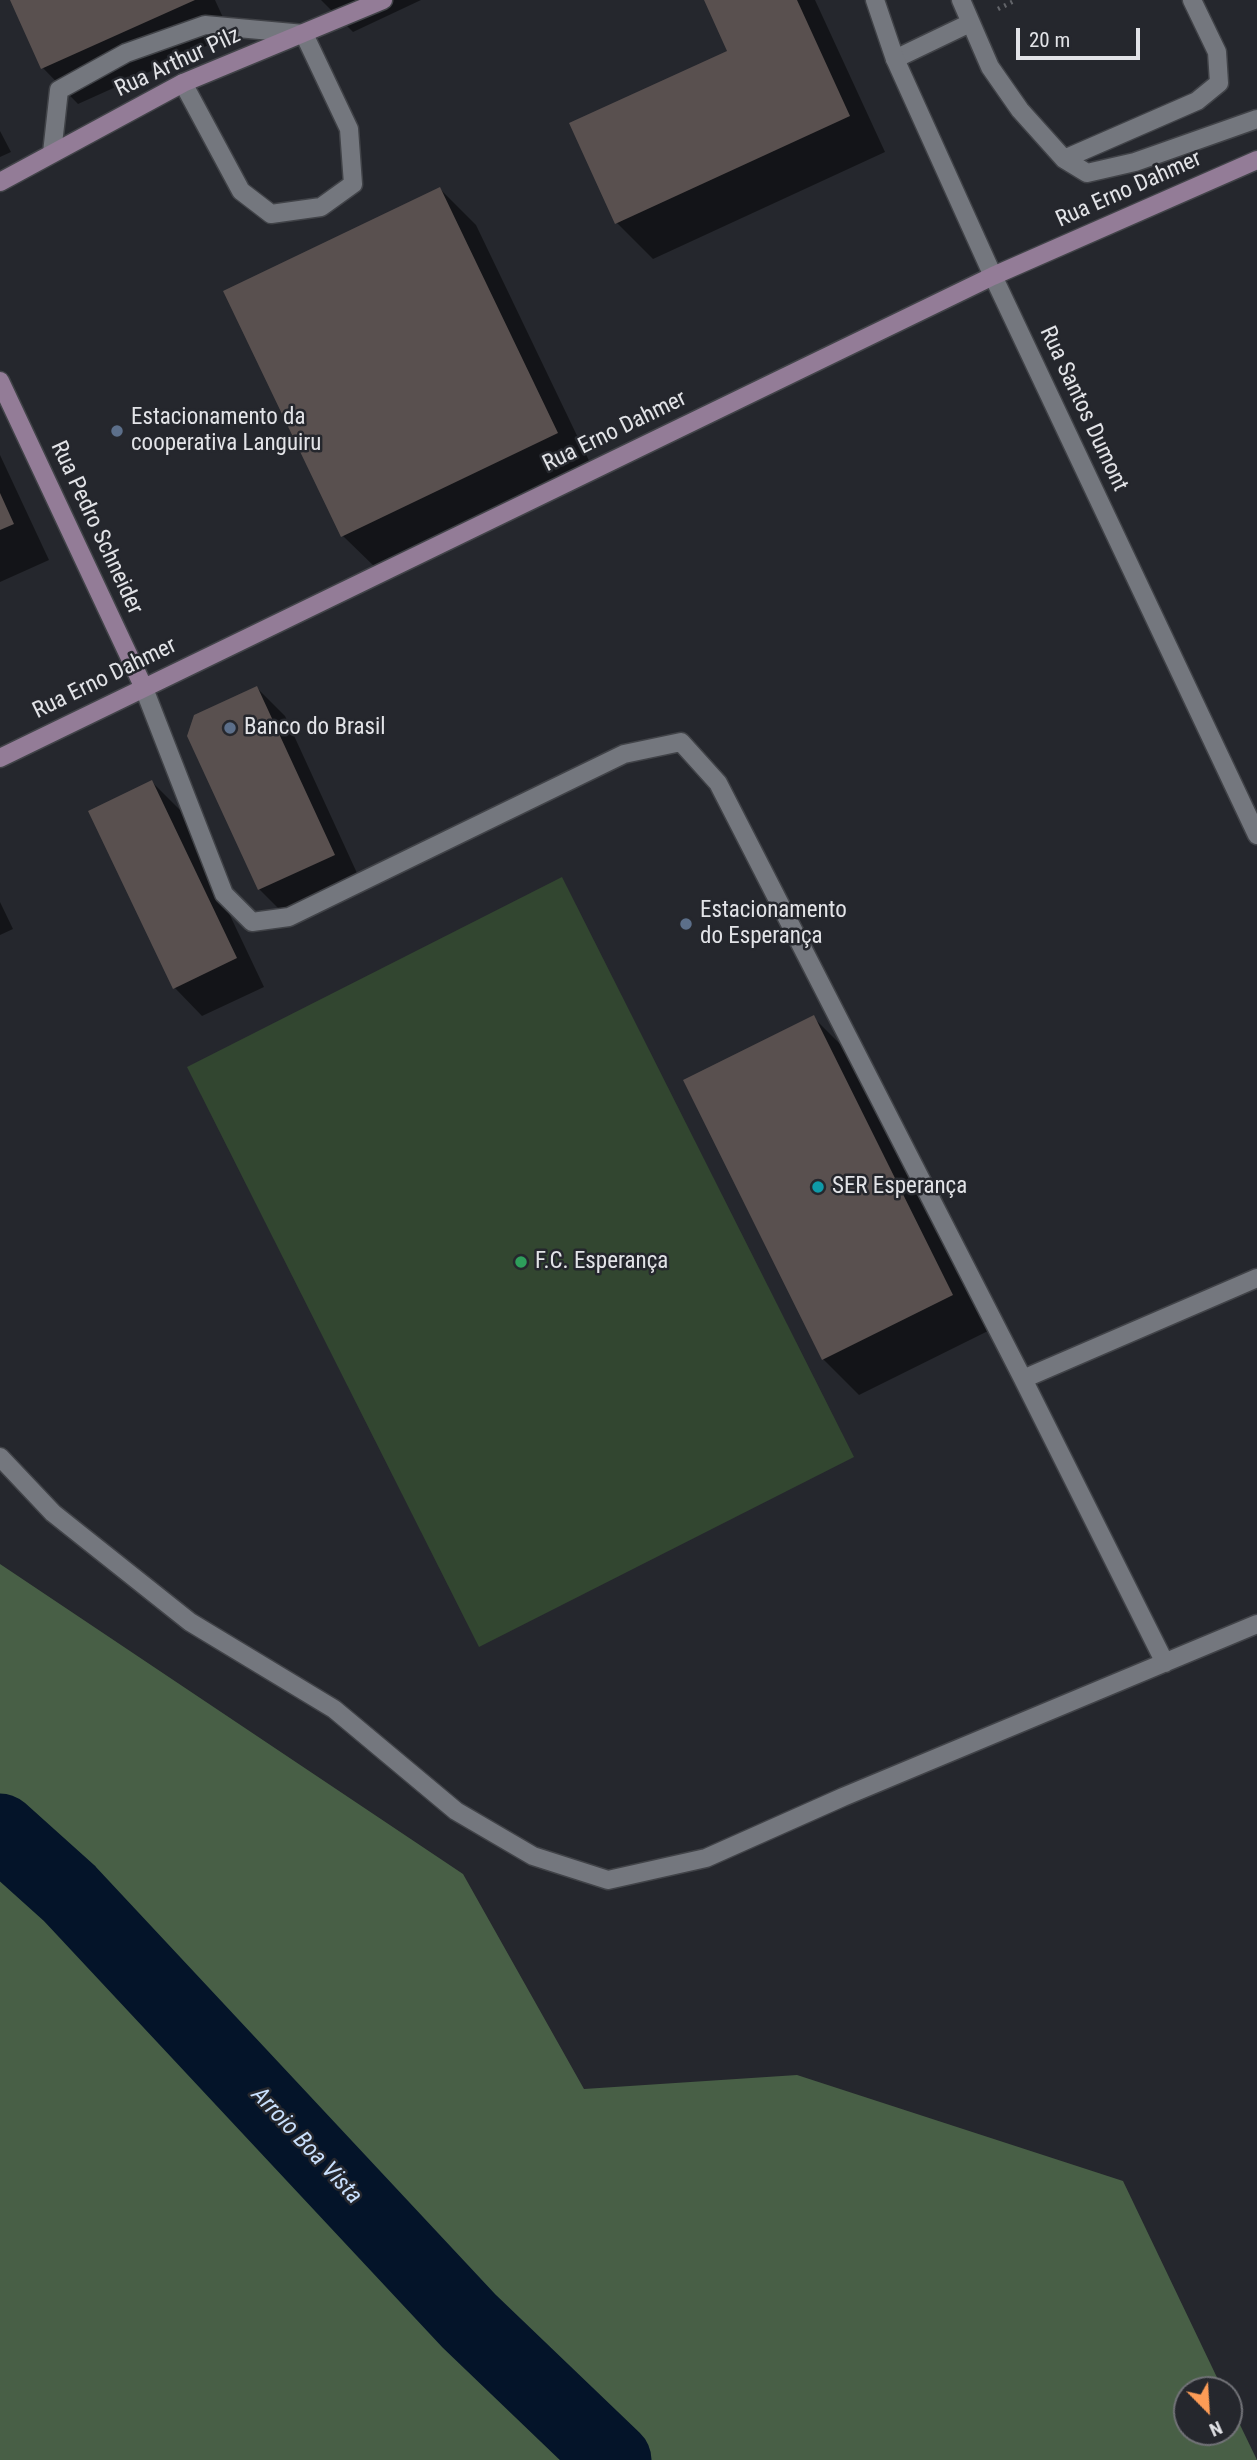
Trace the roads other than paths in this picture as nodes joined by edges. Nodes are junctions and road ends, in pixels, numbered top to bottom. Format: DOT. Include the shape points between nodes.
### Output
graph roads {
  1 [pos="383,0"];
  2 [pos="875,0"];
  3 [pos="961,0"];
  4 [pos="1192,0"];
  5 [pos="968,23"];
  6 [pos="304,34"];
  7 [pos="895,59"];
  8 [pos="183,83"];
  9 [pos="1257,119"];
  10 [pos="51,153"];
  11 [pos="1064,159"];
  12 [pos="1257,160"];
  13 [pos="0,182"];
  14 [pos="993,276"];
  15 [pos="0,381"];
  16 [pos="143,686"];
  17 [pos="0,758"];
  18 [pos="1257,835"];
  19 [pos="1257,1278"];
  20 [pos="1023,1379"];
  21 [pos="0,1457"];
  22 [pos="1257,1624"];
  23 [pos="1165,1663"];
  1 -- 6 [label="main road, Rua Arthur Pilz"];
  2 -- 7 [label="street, Rua Santos Dumont"];
  3 -- 5 [label="street"];
  4 -- 11 [label="street" via="1217,52 1219,83 1197,101"];
  5 -- 7 [label="street"];
  5 -- 11 [label="street" via="990,67 1020,110"];
  6 -- 8 [label="main road, Rua Arthur Pilz"];
  6 -- 8 [label="street" via="349,129 353,184 321,207 271,215 241,191"];
  6 -- 10 [label="street" via="205,25 126,53 59,90"];
  7 -- 14 [label="street, Rua Santos Dumont"];
  8 -- 10 [label="main road, Rua Arthur Pilz"];
  9 -- 11 [label="street" via="1135,162 1087,173"];
  10 -- 13 [label="main road, Rua Arthur Pilz"];
  12 -- 14 [label="main road, Rua Erno Dahmer"];
  14 -- 16 [label="main road, Rua Erno Dahmer"];
  14 -- 18 [label="street, Rua Santos Dumont"];
  15 -- 16 [label="main road, Rua Pedro Schneider"];
  16 -- 17 [label="main road, Rua Erno Dahmer"];
  16 -- 20 [label="street, Rua Pedro Schneider" via="224,894 252,922 289,916 624,754 681,742 718,783"];
  19 -- 20 [label="street"];
  20 -- 23 [label="street"];
  21 -- 23 [label="street" via="53,1513 190,1622 334,1709 456,1811 533,1856 608,1880 706,1858"];
  22 -- 23 [label="street"];
}
